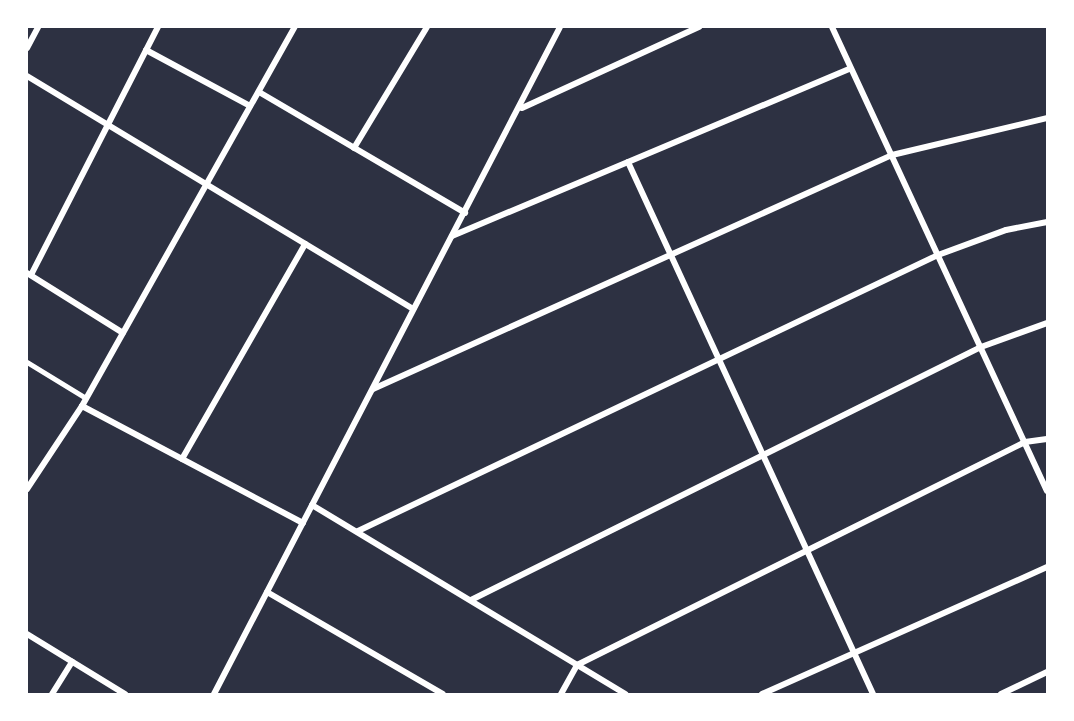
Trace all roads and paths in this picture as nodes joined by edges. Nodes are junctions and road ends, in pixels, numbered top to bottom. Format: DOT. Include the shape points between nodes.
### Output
graph roads {
  1 [pos="38,27"];
  2 [pos="158,27"];
  3 [pos="295,27"];
  4 [pos="427,27"];
  5 [pos="560,27"];
  6 [pos="699,27"];
  7 [pos="832,27"];
  8 [pos="27,48"];
  9 [pos="146,50"];
  10 [pos="850,69"];
  11 [pos="27,76"];
  12 [pos="259,92"];
  13 [pos="250,106"];
  14 [pos="522,108"];
  15 [pos="1047,118"];
  16 [pos="107,127"];
  17 [pos="354,148"];
  18 [pos="892,155"];
  19 [pos="627,162"];
  20 [pos="206,185"];
  21 [pos="465,213"];
  22 [pos="1047,222"];
  23 [pos="451,236"];
  24 [pos="305,244"];
  25 [pos="670,255"];
  26 [pos="938,255"];
  27 [pos="29,274"];
  28 [pos="413,309"];
  29 [pos="1047,323"];
  30 [pos="123,333"];
  31 [pos="981,347"];
  32 [pos="719,360"];
  33 [pos="27,362"];
  34 [pos="372,389"];
  35 [pos="86,398"];
  36 [pos="82,406"];
  37 [pos="1047,439"];
  38 [pos="1024,442"];
  39 [pos="763,455"];
  40 [pos="182,459"];
  41 [pos="27,489"];
  42 [pos="1047,491"];
  43 [pos="312,505"];
  44 [pos="303,523"];
  45 [pos="358,531"];
  46 [pos="807,550"];
  47 [pos="1047,567"];
  48 [pos="267,592"];
  49 [pos="471,600"];
  50 [pos="27,634"];
  51 [pos="854,653"];
  52 [pos="72,662"];
  53 [pos="577,665"];
  54 [pos="1047,672"];
  55 [pos="52,694"];
  56 [pos="125,694"];
  57 [pos="214,694"];
  58 [pos="443,694"];
  59 [pos="561,694"];
  60 [pos="625,694"];
  61 [pos="762,694"];
  62 [pos="873,694"];
  63 [pos="1001,694"];
  1 -- 8 [label="street"];
  2 -- 9 [label="street"];
  3 -- 12 [label="street"];
  4 -- 17 [label="street"];
  5 -- 14 [label="street"];
  6 -- 14 [label="street"];
  7 -- 10 [label="street"];
  9 -- 13 [label="street"];
  9 -- 16 [label="street"];
  10 -- 18 [label="street"];
  10 -- 19 [label="street"];
  11 -- 16 [label="street"];
  12 -- 13 [label="street"];
  12 -- 17 [label="street"];
  13 -- 20 [label="street"];
  14 -- 21 [label="street"];
  15 -- 18 [label="street"];
  16 -- 20 [label="street"];
  16 -- 27 [label="street"];
  17 -- 21 [label="street"];
  18 -- 25 [label="street"];
  18 -- 26 [label="street"];
  19 -- 23 [label="street"];
  19 -- 25 [label="street"];
  20 -- 24 [label="street"];
  20 -- 30 [label="street"];
  21 -- 23 [label="street"];
  22 -- 26 [label="street" via="1006,230"];
  23 -- 28 [label="street"];
  24 -- 28 [label="street"];
  24 -- 40 [label="street"];
  25 -- 32 [label="street"];
  25 -- 34 [label="street"];
  26 -- 31 [label="street"];
  26 -- 32 [label="street"];
  27 -- 30 [label="street"];
  28 -- 34 [label="street"];
  29 -- 31 [label="street"];
  30 -- 35 [label="street"];
  31 -- 38 [label="street"];
  31 -- 39 [label="street"];
  32 -- 39 [label="street"];
  32 -- 45 [label="street"];
  33 -- 35 [label="lane"];
  34 -- 43 [label="street"];
  35 -- 36 [label="street"];
  36 -- 40 [label="street"];
  36 -- 41 [label="street"];
  37 -- 38 [label="street"];
  38 -- 42 [label="street"];
  38 -- 46 [label="street"];
  39 -- 46 [label="street"];
  39 -- 49 [label="street"];
  40 -- 44 [label="street"];
  43 -- 44 [label="street"];
  43 -- 45 [label="street"];
  44 -- 48 [label="street"];
  45 -- 49 [label="street"];
  46 -- 51 [label="street"];
  46 -- 53 [label="street"];
  47 -- 51 [label="street"];
  48 -- 57 [label="street"];
  48 -- 58 [label="street"];
  49 -- 53 [label="street"];
  50 -- 52 [label="street"];
  51 -- 61 [label="street"];
  51 -- 62 [label="street"];
  52 -- 55 [label="street"];
  52 -- 56 [label="street"];
  53 -- 59 [label="street"];
  53 -- 60 [label="street"];
  54 -- 63 [label="street"];
}
